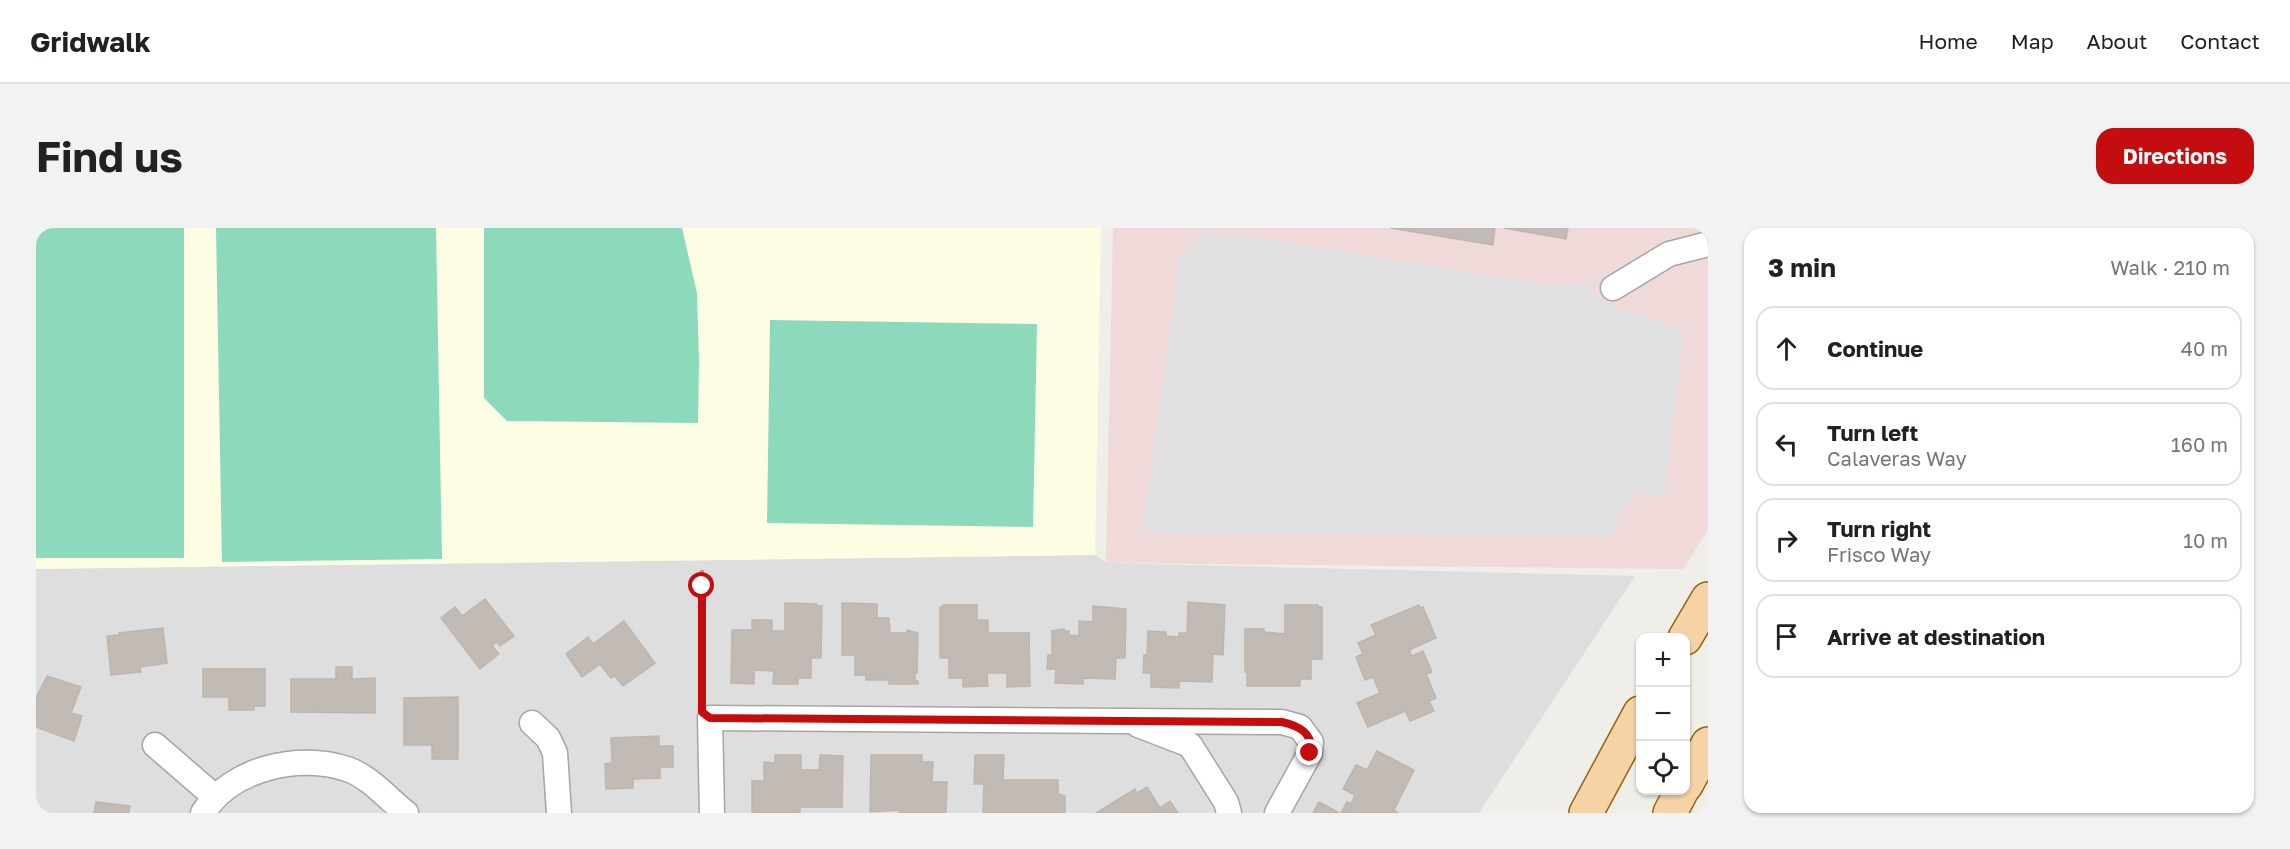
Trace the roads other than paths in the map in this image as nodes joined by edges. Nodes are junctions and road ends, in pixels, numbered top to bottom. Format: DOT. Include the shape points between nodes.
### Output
graph roads {
  1 [pos="1708,244"];
  2 [pos="1613,288"];
  3 [pos="1708,599"];
  4 [pos="1688,633"];
  5 [pos="1125,719"];
  6 [pos="1636,722"];
  7 [pos="532,723"];
  8 [pos="1708,744"];
  9 [pos="155,745"];
  10 [pos="1690,777"];
  11 [pos="1679,795"];
  12 [pos="209,805"];
  13 [pos="406,813"];
  14 [pos="559,813"];
  15 [pos="712,813"];
  16 [pos="1229,813"];
  17 [pos="1277,813"];
  18 [pos="1586,813"];
  19 [pos="1670,813"];
  1 -- 2 [label="street" via="1669,254"];
  3 -- 4 [label="main road"];
  5 -- 15 [label="street" via="710,718"];
  5 -- 16 [label="street" via="1190,745"];
  5 -- 17 [label="street" via="1296,725 1311,742 1310,753"];
  6 -- 18 [label="main road"];
  7 -- 14 [label="street" via="548,738 555,753"];
  8 -- 10 [label="main road"];
  9 -- 12 [label="street"];
  11 -- 19 [label="main road"];
  12 -- 13 [label="street" via="226,788 252,774 292,763 322,764 349,769"];
}
